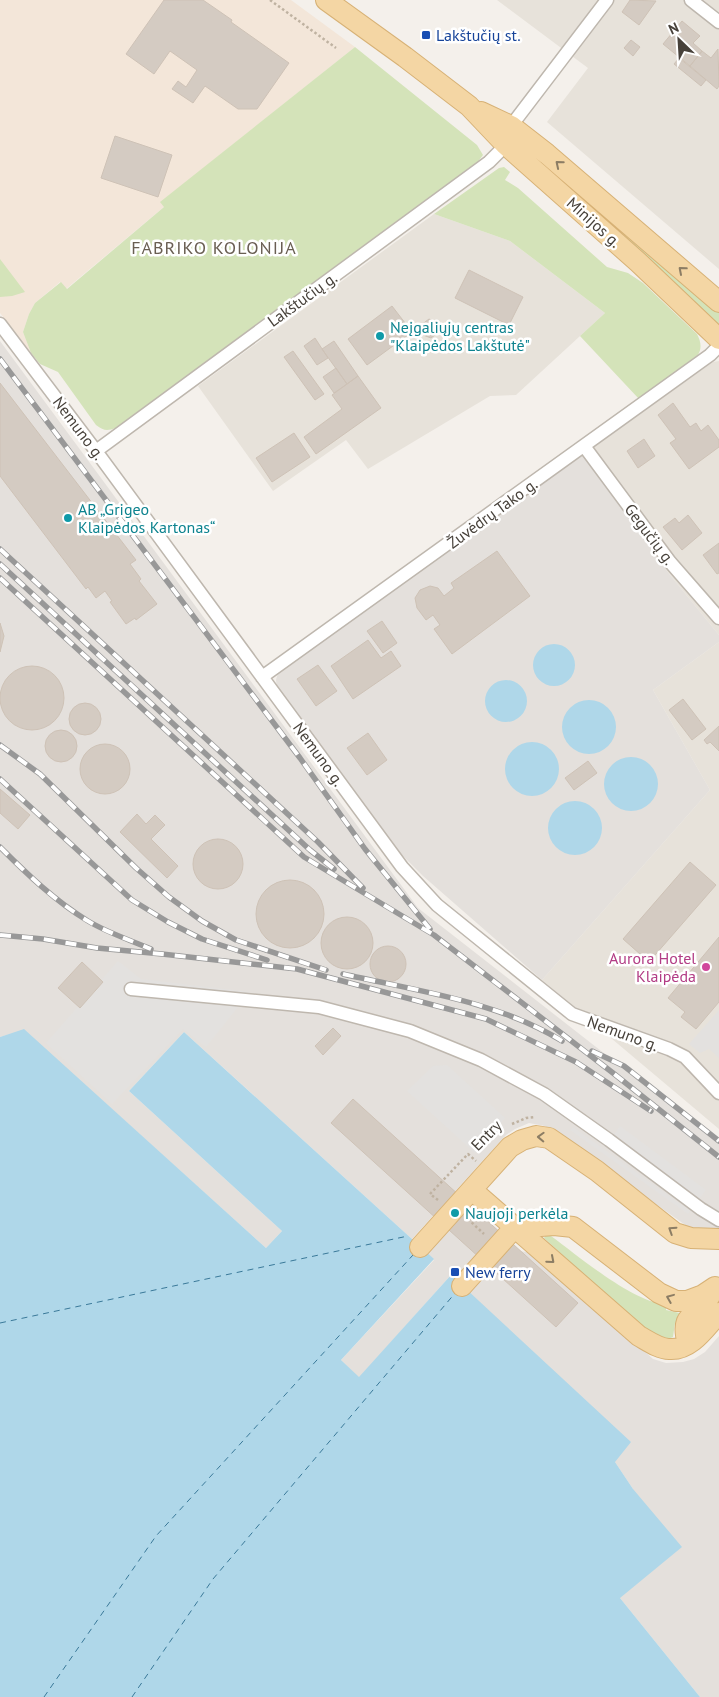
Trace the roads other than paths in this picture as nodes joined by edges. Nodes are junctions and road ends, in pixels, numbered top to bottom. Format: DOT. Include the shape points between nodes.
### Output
graph roads {
  1 [pos="326,0"];
  2 [pos="607,0"];
  3 [pos="691,0"];
  4 [pos="719,22"];
  5 [pos="508,136"];
  6 [pos="719,302"];
  7 [pos="0,324"];
  8 [pos="719,339"];
  9 [pos="719,346"];
  10 [pos="584,446"];
  11 [pos="96,451"];
  12 [pos="719,618"];
  13 [pos="262,677"];
  14 [pos="131,989"];
  15 [pos="719,1093"];
  16 [pos="472,1190"];
  17 [pos="719,1220"];
  18 [pos="514,1228"];
  19 [pos="719,1239"];
  20 [pos="420,1247"];
  21 [pos="717,1283"];
  22 [pos="462,1286"];
  23 [pos="719,1312"];
  24 [pos="688,1344"];
  1 -- 5 [label="main road, Minijos g."];
  2 -- 5 [label="street, Lakštučių g."];
  3 -- 4 [label="street"];
  6 -- 5 [label="main road, Minijos g., one-way" via="547,154"];
  5 -- 8 [label="main road, Minijos g."];
  5 -- 11 [label="street, Lakštučių g." via="488,162"];
  7 -- 11 [label="street, Nemuno g."];
  9 -- 10 [label="street, Žuvėdrų Tako g."];
  10 -- 12 [label="street, Gegučių g." via="670,562"];
  10 -- 13 [label="street, Žuvėdrų Tako g."];
  11 -- 13 [label="street, Nemuno g."];
  13 -- 15 [label="street, Nemuno g." via="402,867 437,905 572,1014 685,1057"];
  14 -- 17 [label="street" via="319,1007 410,1031 481,1060 544,1094"];
  16 -- 18 [label="main road"];
  19 -- 16 [label="main road, one-way" via="691,1238 675,1233 597,1171 549,1138 536,1136 510,1147"];
  16 -- 20 [label="main road" via="450,1201"];
  21 -- 18 [label="main road, one-way" via="702,1295 676,1301 659,1293 573,1227 540,1225"];
  18 -- 22 [label="main road"];
  18 -- 24 [label="main road, one-way" via="639,1336 668,1350"];
  21 -- 24 [label="main road" via="709,1298 687,1320 684,1330"];
  23 -- 24 [label="main road"];
}
